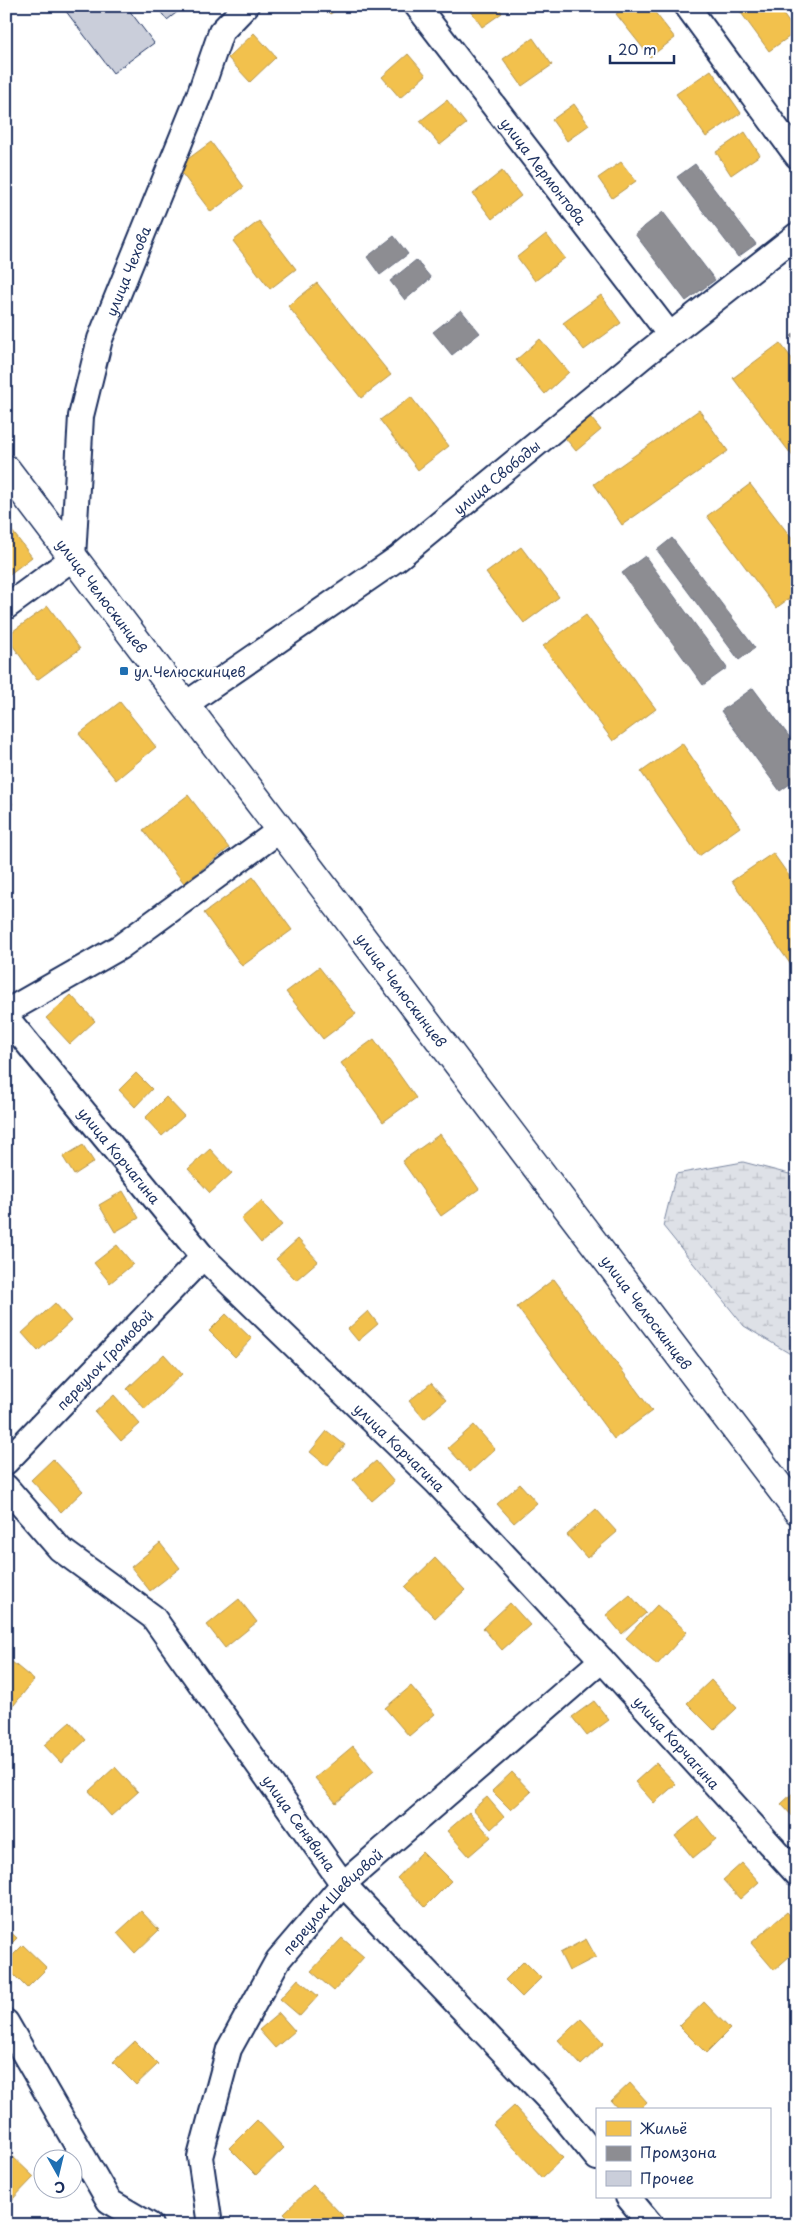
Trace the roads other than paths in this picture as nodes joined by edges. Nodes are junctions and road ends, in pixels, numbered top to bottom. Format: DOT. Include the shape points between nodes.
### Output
graph roads {
  1 [pos="246,6"];
  2 [pos="417,6"];
  3 [pos="687,6"];
  4 [pos="797,156"];
  5 [pos="797,236"];
  6 [pos="670,335"];
  7 [pos="6,468"];
  8 [pos="73,558"];
  9 [pos="6,607"];
  10 [pos="186,704"];
  11 [pos="280,830"];
  12 [pos="6,1012"];
  13 [pos="6,1017"];
  14 [pos="203,1257"];
  15 [pos="6,1462"];
  16 [pos="6,1487"];
  17 [pos="797,1510"];
  18 [pos="602,1660"];
  19 [pos="797,1874"];
  20 [pos="343,1884"];
  21 [pos="6,2022"];
  22 [pos="596,2157"];
  23 [pos="629,2198"];
  24 [pos="150,2225"];
  25 [pos="210,2225"];
  26 [pos="651,2225"];
  1 -- 8 [label="street, улица Чехова" via="221,32 200,93 100,339 81,416"];
  2 -- 6 [label="street, улица Лермонтова"];
  3 -- 4 [label="street"];
  5 -- 6 [label="street, улица Свободы"];
  6 -- 10 [label="street, улица Свободы" via="398,558"];
  7 -- 8 [label="main road, улица Челюскинцев"];
  8 -- 9 [label="street"];
  8 -- 10 [label="main road, улица Челюскинцев"];
  10 -- 11 [label="main road, улица Челюскинцев"];
  11 -- 12 [label="street" via="120,947"];
  11 -- 17 [label="main road, улица Челюскинцев"];
  13 -- 14 [label="street, улица Корчагина"];
  14 -- 15 [label="street, переулок Громовой"];
  14 -- 18 [label="street, улица Корчагина" via="436,1482"];
  16 -- 20 [label="street, улица Сенявина" via="60,1549 153,1617"];
  18 -- 19 [label="street, улица Корчагина"];
  18 -- 20 [label="street, переулок Шевцовой"];
  20 -- 22 [label="street, улица Сенявина" via="552,2103"];
  20 -- 25 [label="street, переулок Шевцовой" via="278,1960 228,2049 200,2157"];
  21 -- 24 [label="street" via="109,2202"];
  23 -- 26 [label="street"];
}
